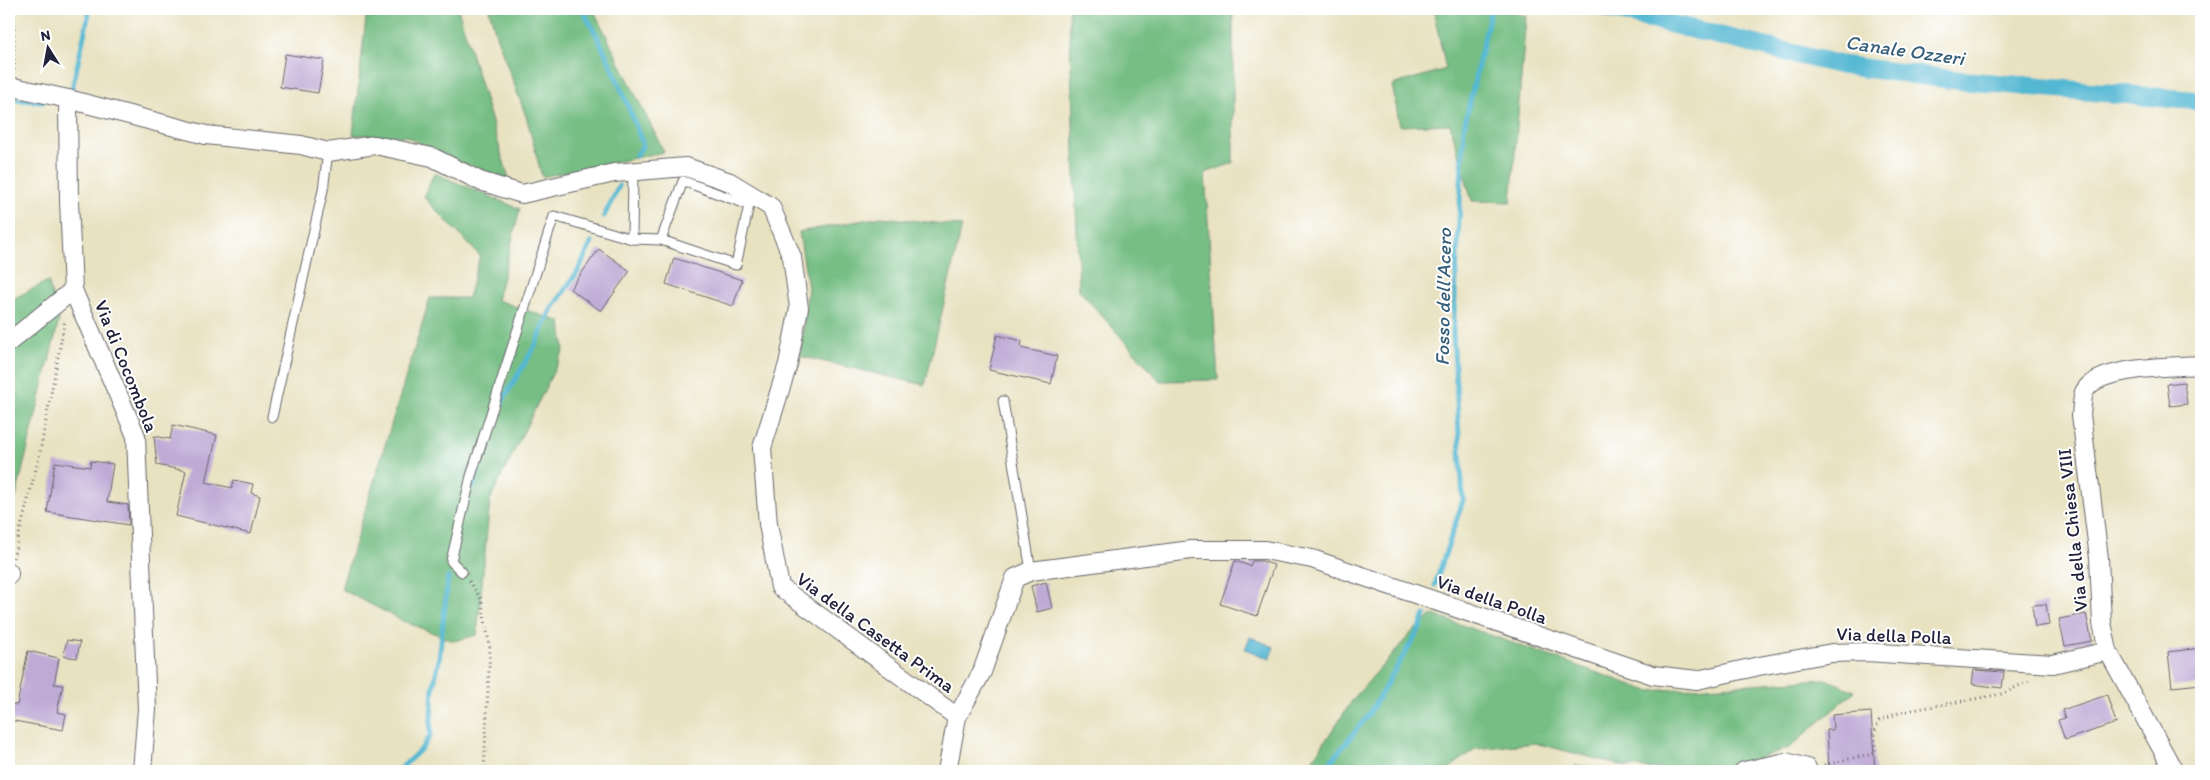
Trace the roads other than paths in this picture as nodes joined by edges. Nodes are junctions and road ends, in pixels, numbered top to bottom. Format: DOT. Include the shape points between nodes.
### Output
graph roads {
  1 [pos="12,86"];
  2 [pos="68,99"];
  3 [pos="328,152"];
  4 [pos="633,172"];
  5 [pos="632,239"];
  6 [pos="661,240"];
  7 [pos="73,290"];
  8 [pos="9,342"];
  9 [pos="2201,365"];
  10 [pos="1003,400"];
  11 [pos="272,417"];
  12 [pos="1031,571"];
  13 [pos="462,572"];
  14 [pos="2108,651"];
  15 [pos="957,717"];
  16 [pos="1808,770"];
  17 [pos="142,771"];
  18 [pos="947,771"];
  19 [pos="1744,771"];
  20 [pos="2174,771"];
  1 -- 2 [label="street"];
  2 -- 3 [label="street, Via della Casetta Prima" via="206,135 301,145"];
  2 -- 7 [label="street, Via di Cocombola"];
  3 -- 4 [label="street, Via della Casetta Prima" via="375,145 432,157 480,181 522,194 614,173"];
  3 -- 11 [label="lane" via="323,190"];
  4 -- 5 [label="lane"];
  4 -- 15 [label="street, Via della Casetta Prima" via="686,168 730,182 771,207 792,257 798,308 788,364 762,448 768,524 780,587"];
  5 -- 6 [label="lane"];
  5 -- 13 [label="lane" via="554,216 470,476 451,561"];
  6 -- 6 [label="lane" via="684,181 749,205 736,265"];
  7 -- 8 [label="street"];
  7 -- 17 [label="street, Via di Cocombola" via="136,436 146,709"];
  9 -- 14 [label="street, Via della Chiesa VIII" via="2113,373 2096,379 2084,392 2081,415 2099,558 2102,623"];
  10 -- 12 [label="lane"];
  12 -- 14 [label="street, Via della Polla" via="1191,550 1265,550 1312,559 1653,675 1697,680 1832,653 1866,652 2053,664"];
  12 -- 15 [label="street, Via della Polla" via="1014,578 982,672"];
  14 -- 20 [label="street, Via della Chiesa VIII"];
  15 -- 18 [label="street, Via della Polla"];
  16 -- 19 [label="street" via="1786,762"];
}
